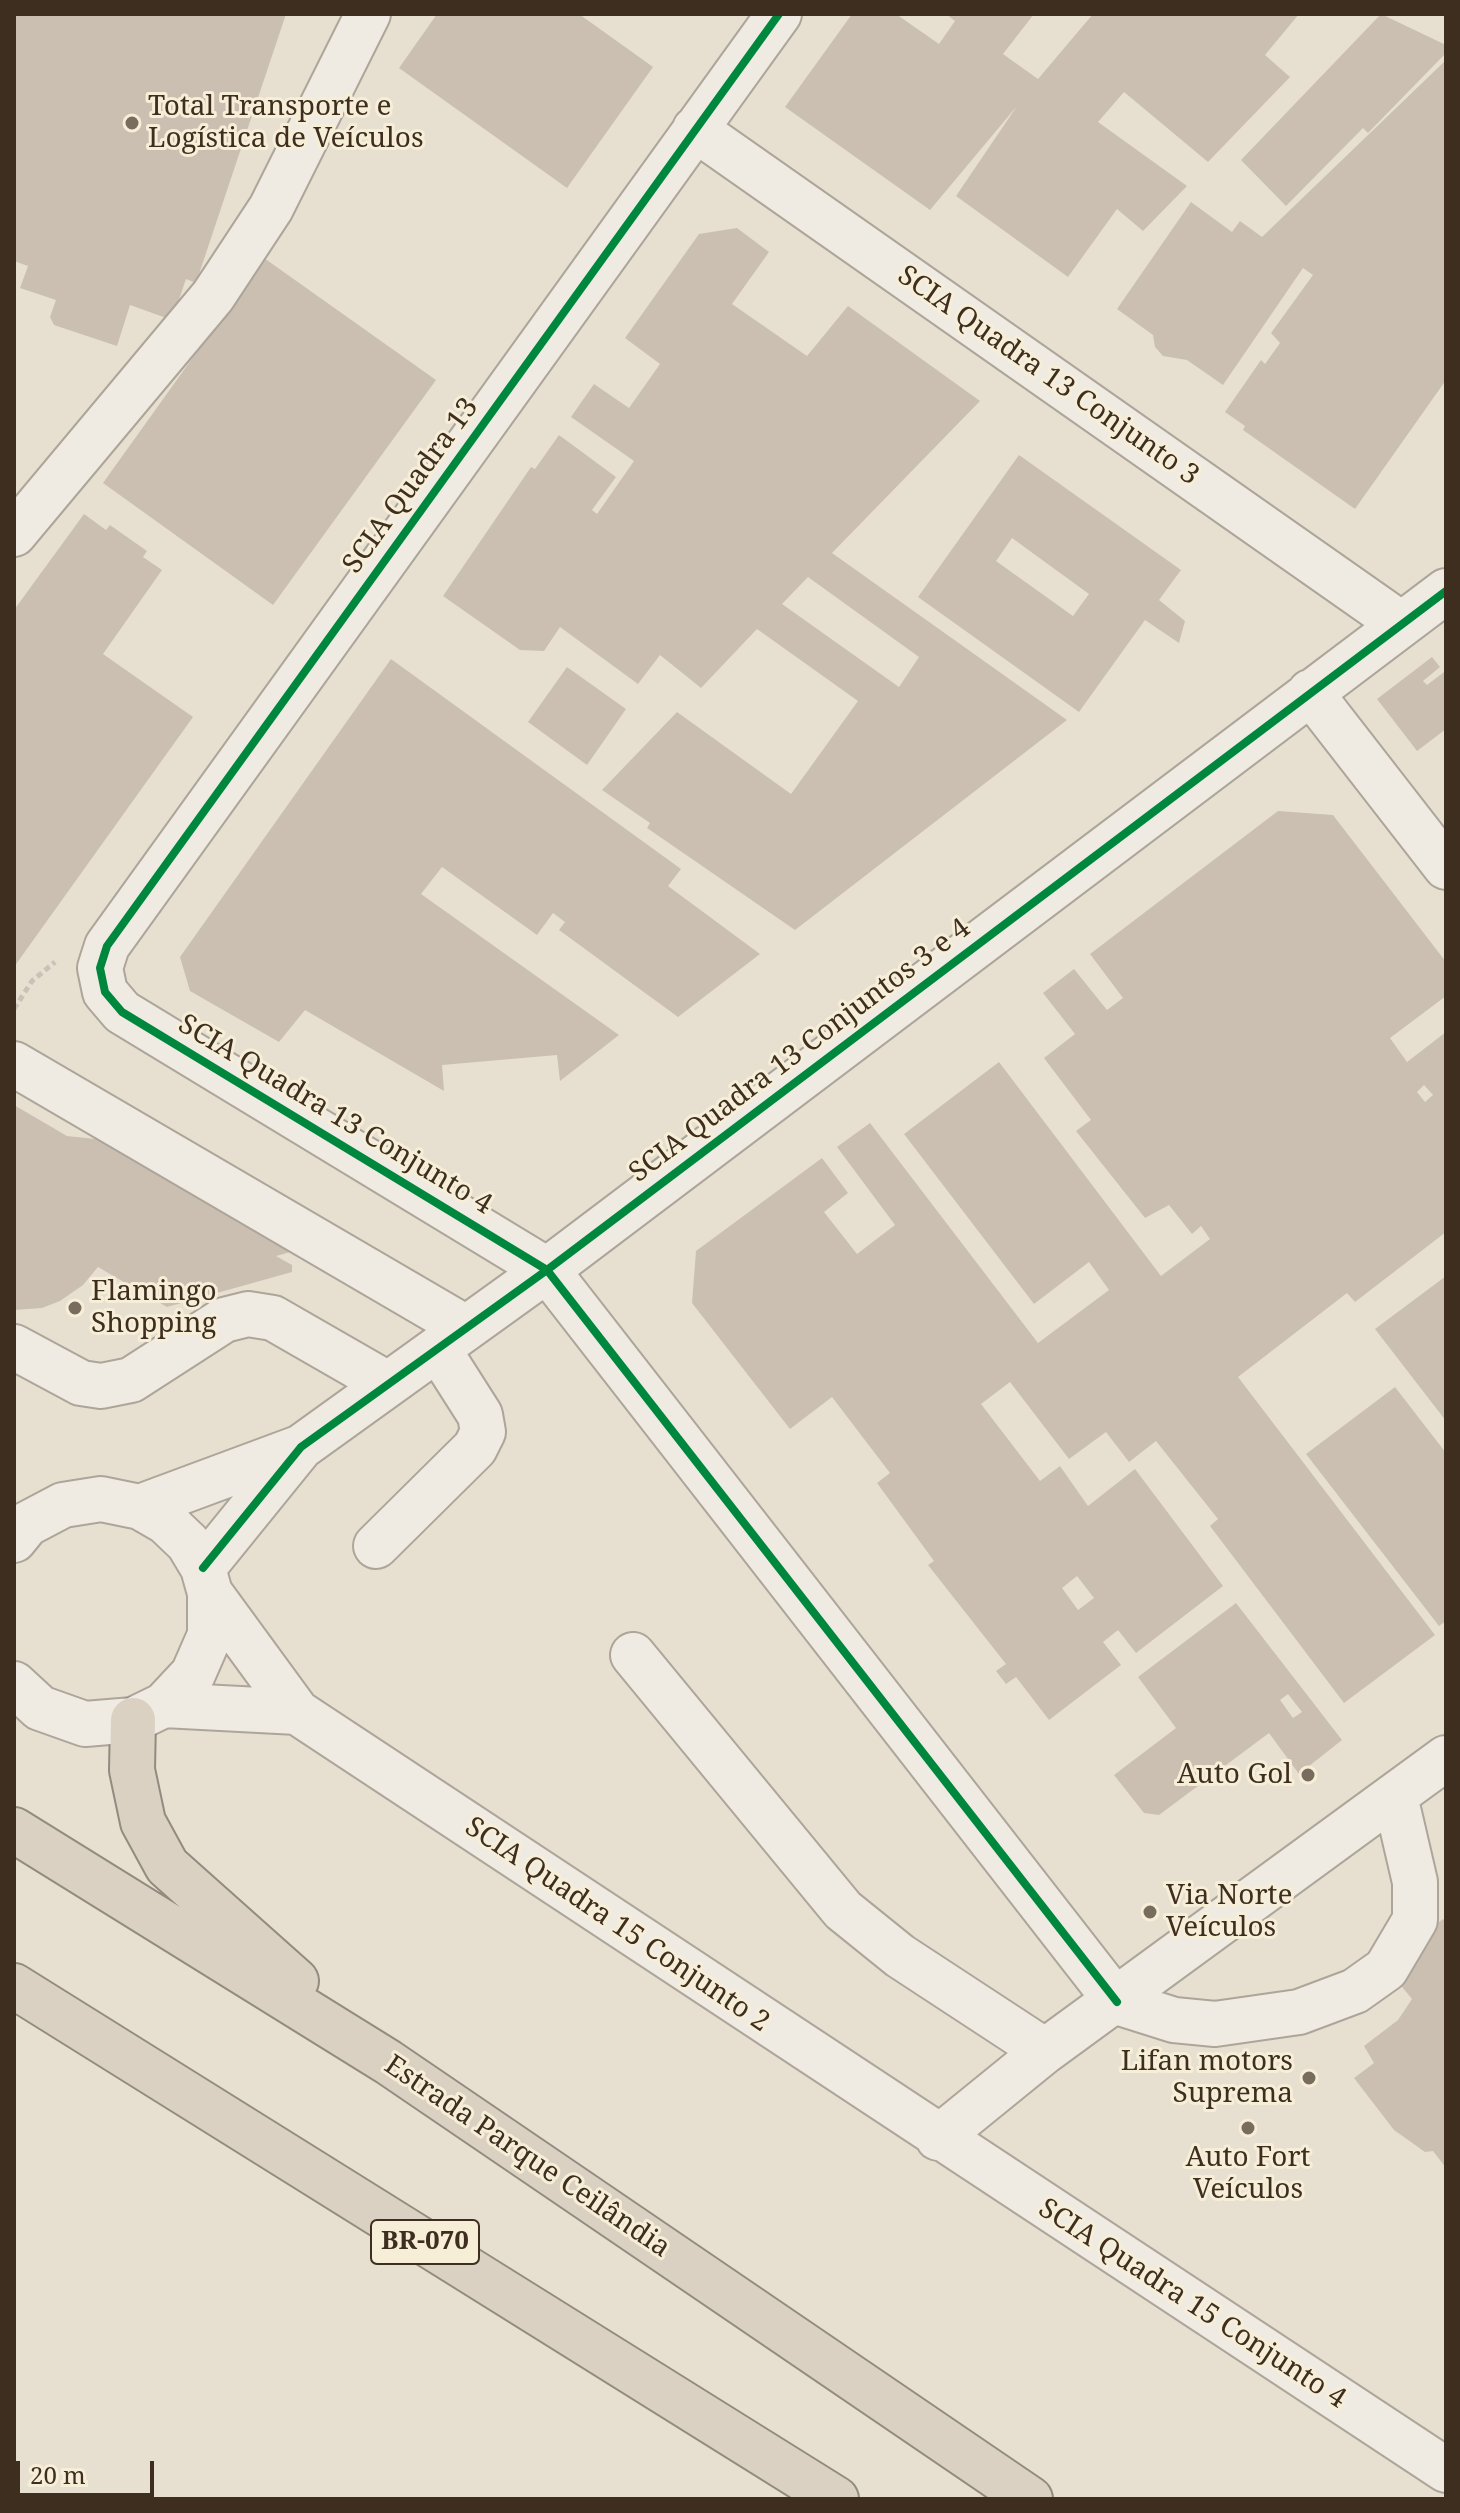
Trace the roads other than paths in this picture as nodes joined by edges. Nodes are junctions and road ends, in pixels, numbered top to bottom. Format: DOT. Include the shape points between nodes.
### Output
graph roads {
  1 [pos="368,14"];
  2 [pos="779,14"];
  3 [pos="695,129"];
  4 [pos="14,534"];
  5 [pos="1444,595"];
  6 [pos="1401,624"];
  7 [pos="1310,692"];
  8 [pos="1446,867"];
  9 [pos="105,992"];
  10 [pos="14,1064"];
  11 [pos="547,1270"];
  12 [pos="452,1338"];
  13 [pos="14,1347"];
  14 [pos="386,1383"];
  15 [pos="301,1447"];
  16 [pos="140,1507"];
  17 [pos="18,1527"];
  18 [pos="376,1546"];
  19 [pos="207,1581"];
  20 [pos="633,1655"];
  21 [pos="14,1684"];
  22 [pos="148,1712"];
  23 [pos="297,1712"];
  24 [pos="1446,1758"];
  25 [pos="1395,1796"];
  26 [pos="14,1830"];
  27 [pos="14,1986"];
  28 [pos="1117,2002"];
  29 [pos="1045,2051"];
  30 [pos="388,2062"];
  31 [pos="938,2138"];
  32 [pos="1446,2470"];
  33 [pos="836,2499"];
  34 [pos="1030,2499"];
  1 -- 4 [label="street" via="271,208 213,296"];
  2 -- 3 [label="street, SCIA Quadra 13"];
  3 -- 6 [label="street, SCIA Quadra 13 Conjunto 3"];
  3 -- 9 [label="street, SCIA Quadra 13" via="107,946 100,968"];
  5 -- 6 [label="street, SCIA Quadra 13 Conjuntos 3 e 4"];
  6 -- 7 [label="street, SCIA Quadra 13 Conjuntos 3 e 4"];
  7 -- 8 [label="street"];
  7 -- 11 [label="street, SCIA Quadra 13 Conjuntos 3 e 4"];
  9 -- 11 [label="street, SCIA Quadra 13 Conjunto 4" via="122,1012"];
  10 -- 12 [label="street"];
  11 -- 12 [label="street, SCIA Quadra 13 Conjuntos 3 e 4"];
  11 -- 28 [label="street"];
  12 -- 14 [label="street, SCIA Quadra 13 Conjuntos 3 e 4"];
  12 -- 18 [label="street" via="483,1432 475,1448"];
  13 -- 14 [label="street" via="81,1383 101,1386 131,1380 224,1320 248,1314 273,1318"];
  14 -- 15 [label="street, SCIA Quadra 13 Conjuntos 3 e 4"];
  15 -- 16 [label="street, SCIA Quadra 13 Conjuntos 3 e 4"];
  15 -- 19 [label="street, SCIA Quadra 13 Conjuntos 3 e 4"];
  16 -- 17 [label="street" via="101,1499 75,1503"];
  16 -- 19 [label="street, SCIA Quadra 15 Conjunto 2" via="188,1543"];
  19 -- 22 [label="street" via="210,1635 193,1674"];
  19 -- 23 [label="street, SCIA Quadra 15 Conjunto 2"];
  20 -- 29 [label="street" via="843,1910 900,1956"];
  21 -- 22 [label="street" via="40,1708 85,1724"];
  22 -- 23 [label="street"];
  22 -- 30 [label="highway" via="132,1770 143,1822 167,1866"];
  23 -- 31 [label="street, SCIA Quadra 15 Conjunto 2"];
  24 -- 25 [label="street"];
  25 -- 28 [label="street"];
  25 -- 28 [label="street" via="1415,1882 1415,1920 1386,1969 1355,1991 1299,2012 1215,2024 1174,2020"];
  26 -- 30 [label="highway, Estrada Parque Ceilândia"];
  27 -- 33 [label="highway, BR-070"];
  28 -- 29 [label="street"];
  29 -- 31 [label="street"];
  30 -- 34 [label="highway, Estrada Parque Ceilândia"];
  31 -- 32 [label="street, SCIA Quadra 15 Conjunto 4"];
}
